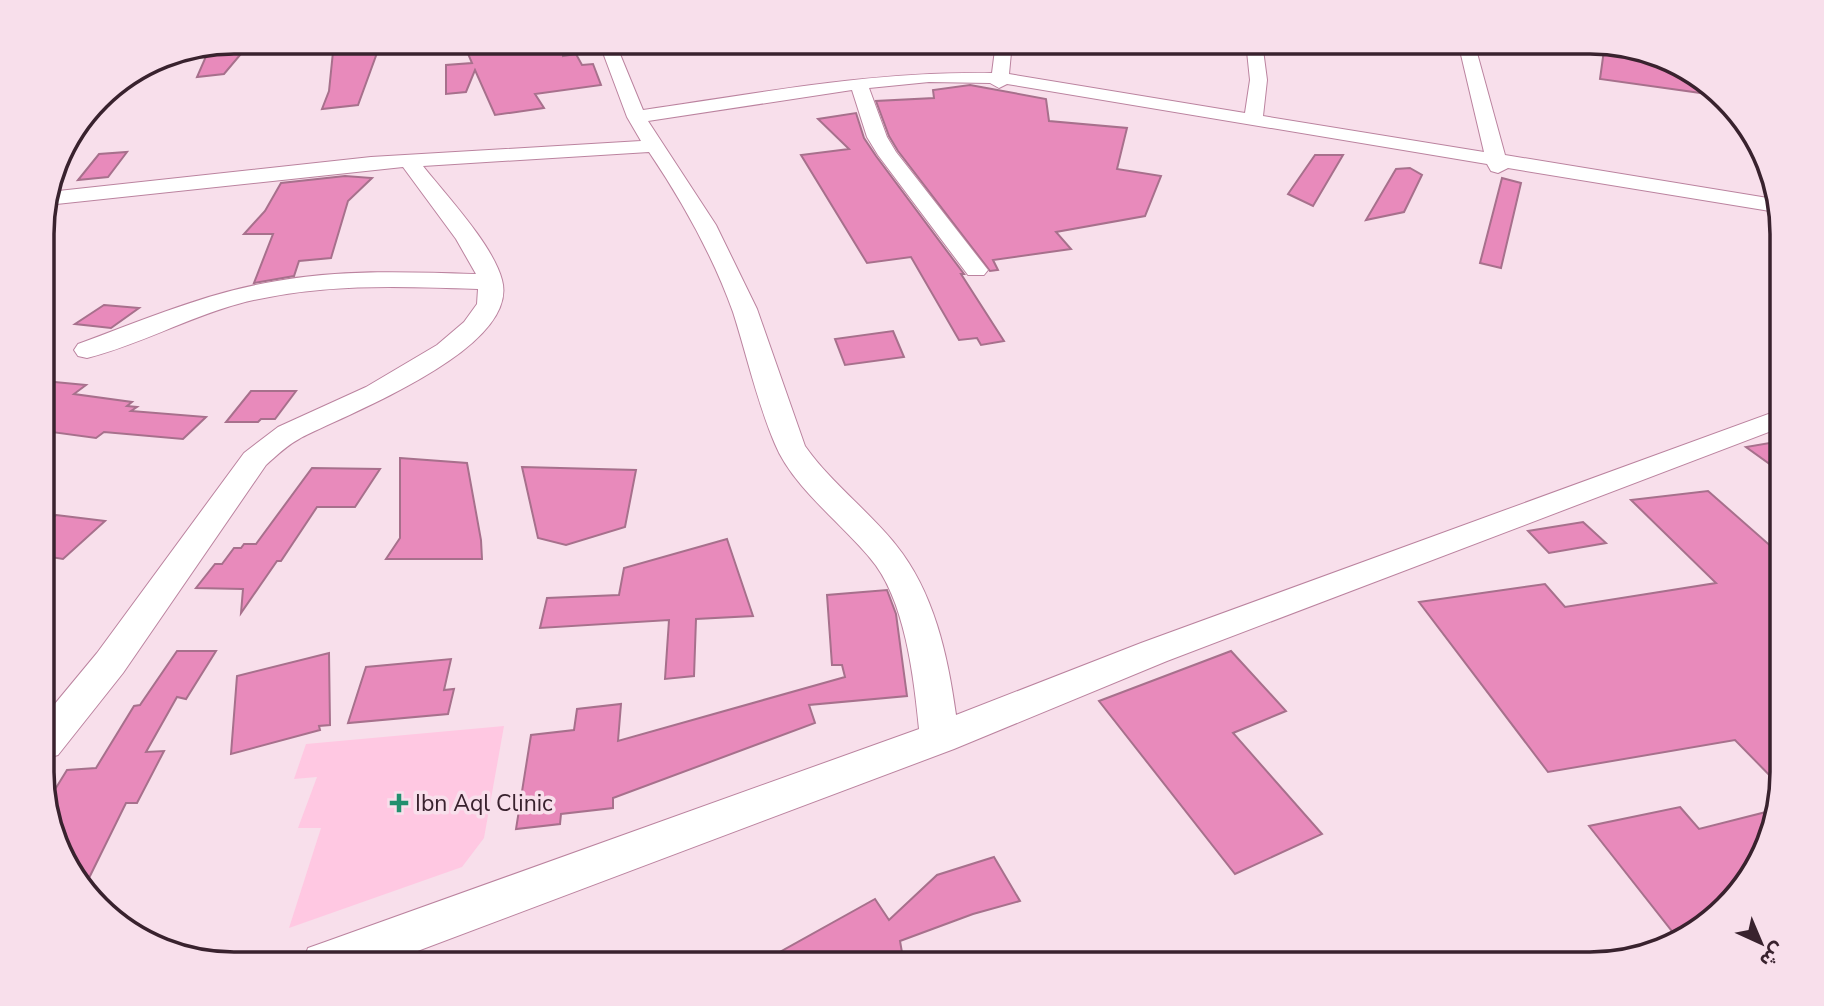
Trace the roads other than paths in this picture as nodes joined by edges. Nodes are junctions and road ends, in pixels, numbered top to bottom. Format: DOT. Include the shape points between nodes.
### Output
graph roads {
  1 [pos="1002,54"];
  2 [pos="1256,54"];
  3 [pos="1460,54"];
  4 [pos="1461,54"];
  5 [pos="612,55"];
  6 [pos="999,81"];
  7 [pos="860,87"];
  8 [pos="1466,118"];
  9 [pos="1252,119"];
  10 [pos="643,129"];
  11 [pos="1473,154"];
  12 [pos="410,163"];
  13 [pos="1497,163"];
  14 [pos="58,198"];
  15 [pos="1767,205"];
  16 [pos="1768,212"];
  17 [pos="976,270"];
  18 [pos="492,282"];
  19 [pos="87,350"];
  20 [pos="1770,421"];
  21 [pos="54,732"];
  22 [pos="940,738"];
  23 [pos="358,952"];
  1 -- 6 [label="street"];
  2 -- 9 [label="street" via="1258,102"];
  3 -- 8 [label="street"];
  4 -- 13 [label="street"];
  5 -- 10 [label="street"];
  6 -- 7 [label="street"];
  6 -- 9 [label="street"];
  6 -- 11 [label="street"];
  7 -- 10 [label="street"];
  7 -- 17 [label="street" via="888,155"];
  9 -- 11 [label="street"];
  10 -- 12 [label="street"];
  10 -- 22 [label="street" via="705,225 744,309 790,446 807,471 884,552 905,583 931,668"];
  11 -- 13 [label="street"];
  12 -- 14 [label="street" via="280,172"];
  12 -- 18 [label="street" via="484,264"];
  13 -- 15 [label="street"];
  13 -- 16 [label="street"];
  18 -- 19 [label="street" via="414,280 277,288 198,309"];
  18 -- 21 [label="street" via="488,309 456,342 407,378 288,433 255,459 110,663"];
  20 -- 22 [label="street" via="1154,652"];
  22 -- 23 [label="street"];
}
